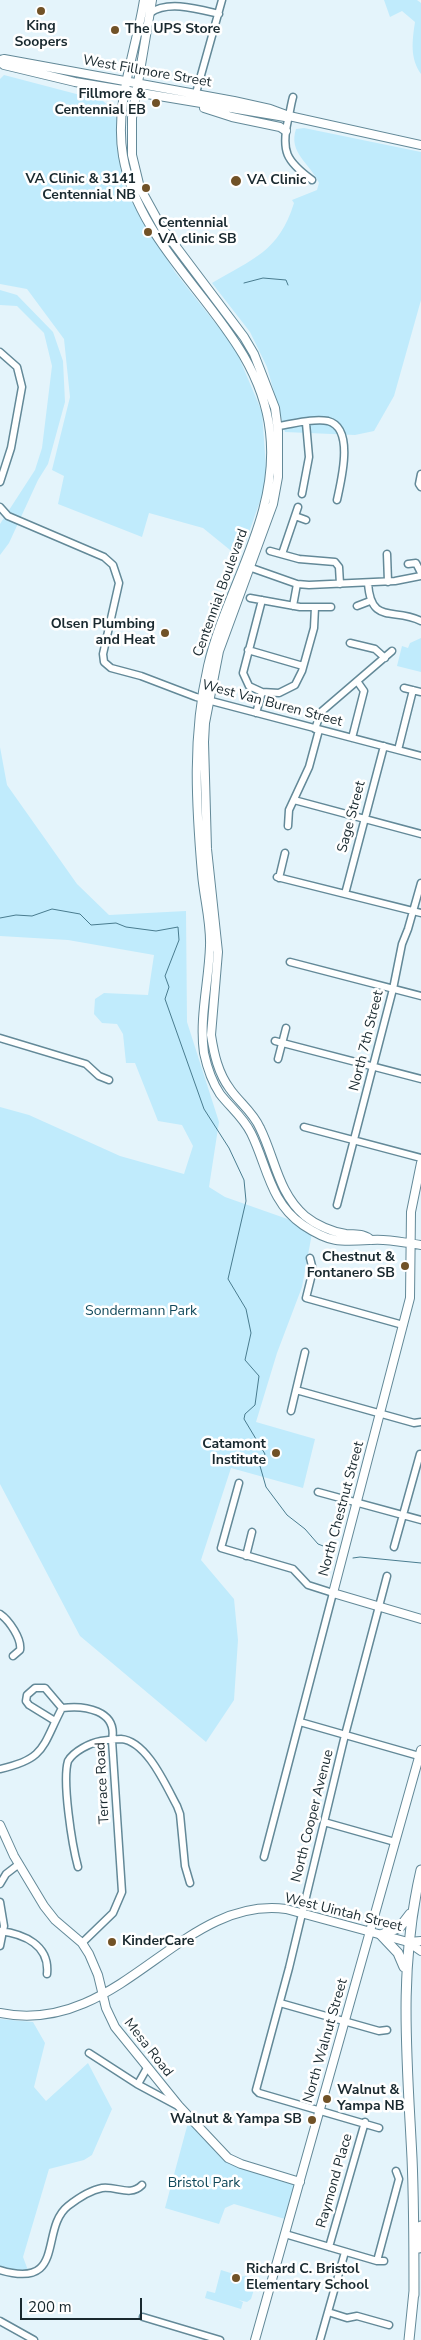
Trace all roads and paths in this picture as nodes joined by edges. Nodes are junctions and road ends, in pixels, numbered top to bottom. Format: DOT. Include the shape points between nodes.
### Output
graph roads {
  1 [pos="144,0"];
  2 [pos="153,0"];
  3 [pos="222,0"];
  4 [pos="161,6"];
  5 [pos="150,13"];
  6 [pos="219,14"];
  7 [pos="0,61"];
  8 [pos="127,80"];
  9 [pos="138,82"];
  10 [pos="126,90"];
  11 [pos="136,92"];
  12 [pos="196,93"];
  13 [pos="293,97"];
  14 [pos="189,101"];
  15 [pos="289,116"];
  16 [pos="286,131"];
  17 [pos="421,145"];
  18 [pos="312,180"];
  19 [pos="221,315"];
  20 [pos="0,352"];
  21 [pos="306,423"];
  22 [pos="278,426"];
  23 [pos="421,474"];
  24 [pos="0,482"];
  25 [pos="420,486"];
  26 [pos="302,494"];
  27 [pos="337,500"];
  28 [pos="298,507"];
  29 [pos="0,508"];
  30 [pos="0,516"];
  31 [pos="8,516"];
  32 [pos="295,516"];
  33 [pos="306,520"];
  34 [pos="270,550"];
  35 [pos="282,554"];
  36 [pos="387,554"];
  37 [pos="408,564"];
  38 [pos="246,566"];
  39 [pos="421,574"];
  40 [pos="388,582"];
  41 [pos="368,583"];
  42 [pos="297,584"];
  43 [pos="340,584"];
  44 [pos="250,598"];
  45 [pos="262,600"];
  46 [pos="370,601"];
  47 [pos="293,606"];
  48 [pos="331,606"];
  49 [pos="358,606"];
  50 [pos="315,608"];
  51 [pos="421,621"];
  52 [pos="350,642"];
  53 [pos="248,650"];
  54 [pos="392,652"];
  55 [pos="385,658"];
  56 [pos="303,666"];
  57 [pos="357,681"];
  58 [pos="404,688"];
  59 [pos="413,690"];
  60 [pos="262,692"];
  61 [pos="421,692"];
  62 [pos="205,700"];
  63 [pos="256,714"];
  64 [pos="317,729"];
  65 [pos="352,738"];
  66 [pos="384,746"];
  67 [pos="398,750"];
  68 [pos="421,756"];
  69 [pos="294,800"];
  70 [pos="364,820"];
  71 [pos="288,826"];
  72 [pos="421,834"];
  73 [pos="286,854"];
  74 [pos="421,883"];
  75 [pos="345,894"];
  76 [pos="414,912"];
  77 [pos="421,914"];
  78 [pos="290,962"];
  79 [pos="393,989"];
  80 [pos="421,996"];
  81 [pos="286,1028"];
  82 [pos="0,1038"];
  83 [pos="278,1042"];
  84 [pos="278,1059"];
  85 [pos="373,1067"];
  86 [pos="421,1079"];
  87 [pos="109,1080"];
  88 [pos="304,1126"];
  89 [pos="354,1141"];
  90 [pos="421,1158"];
  91 [pos="421,1163"];
  92 [pos="337,1205"];
  93 [pos="410,1244"];
  94 [pos="421,1245"];
  95 [pos="310,1258"];
  96 [pos="402,1325"];
  97 [pos="305,1352"];
  98 [pos="296,1390"];
  99 [pos="291,1411"];
  100 [pos="380,1414"];
  101 [pos="421,1422"];
  102 [pos="420,1454"];
  103 [pos="239,1483"];
  104 [pos="318,1492"];
  105 [pos="357,1502"];
  106 [pos="402,1515"];
  107 [pos="421,1520"];
  108 [pos="252,1532"];
  109 [pos="394,1547"];
  110 [pos="246,1556"];
  111 [pos="387,1576"];
  112 [pos="333,1593"];
  113 [pos="379,1606"];
  114 [pos="0,1614"];
  115 [pos="421,1619"];
  116 [pos="13,1656"];
  117 [pos="62,1708"];
  118 [pos="55,1721"];
  119 [pos="300,1722"];
  120 [pos="345,1735"];
  121 [pos="112,1740"];
  122 [pos="420,1753"];
  123 [pos="0,1769"];
  124 [pos="324,1822"];
  125 [pos="0,1826"];
  126 [pos="395,1842"];
  127 [pos="264,1857"];
  128 [pos="19,1864"];
  129 [pos="78,1867"];
  130 [pos="421,1870"];
  131 [pos="190,1882"];
  132 [pos="0,1884"];
  133 [pos="0,1902"];
  134 [pos="412,1912"];
  135 [pos="302,1913"];
  136 [pos="2,1932"];
  137 [pos="370,1932"];
  138 [pos="381,1935"];
  139 [pos="421,1941"];
  140 [pos="408,1942"];
  141 [pos="82,1943"];
  142 [pos="0,1946"];
  143 [pos="421,1951"];
  144 [pos="405,1972"];
  145 [pos="48,1974"];
  146 [pos="103,1996"];
  147 [pos="280,2003"];
  148 [pos="0,2013"];
  149 [pos="344,2021"];
  150 [pos="387,2030"];
  151 [pos="89,2053"];
  152 [pos="147,2068"];
  153 [pos="138,2084"];
  154 [pos="179,2106"];
  155 [pos="320,2110"];
  156 [pos="365,2122"];
  157 [pos="379,2128"];
  158 [pos="396,2171"];
  159 [pos="300,2182"];
  160 [pos="142,2185"];
  161 [pos="421,2226"];
  162 [pos="285,2234"];
  163 [pos="329,2248"];
  164 [pos="345,2252"];
  165 [pos="0,2270"];
  166 [pos="414,2295"];
  167 [pos="328,2312"];
  168 [pos="143,2317"];
  169 [pos="0,2321"];
  170 [pos="389,2325"];
  171 [pos="34,2340"];
  172 [pos="220,2340"];
  173 [pos="255,2340"];
  174 [pos="320,2340"];
  175 [pos="409,2340"];
  1 -- 8 [label="main road, Centennial Boulevard"];
  2 -- 4 [label="street"];
  2 -- 5 [label="main road, Centennial Boulevard"];
  3 -- 6 [label="street"];
  4 -- 5 [label="street"];
  4 -- 6 [label="street" via="182,6"];
  5 -- 9 [label="main road, Centennial Boulevard"];
  6 -- 12 [label="street"];
  7 -- 8 [label="main road, West Fillmore Street" via="4,59"];
  7 -- 10 [label="main road, West Fillmore Street" via="4,65 58,78"];
  8 -- 9 [label="main road, West Fillmore Street"];
  8 -- 10 [label="main road, Centennial Boulevard"];
  9 -- 11 [label="main road, Centennial Boulevard"];
  9 -- 12 [label="main road, West Fillmore Street"];
  10 -- 11 [label="main road, West Fillmore Street"];
  10 -- 19 [label="main road, Centennial Boulevard" via="121,141 132,193 162,246"];
  11 -- 14 [label="main road, West Fillmore Street"];
  11 -- 19 [label="main road, Centennial Boulevard" via="132,155 142,192 162,228"];
  12 -- 15 [label="main road, West Fillmore Street"];
  13 -- 15 [label="street"];
  14 -- 15 [label="main road, West Fillmore Street"];
  14 -- 16 [label="main road" via="228,116 277,126"];
  15 -- 16 [label="street"];
  15 -- 17 [label="main road, West Fillmore Street"];
  16 -- 18 [label="street" via="289,159"];
  19 -- 22 [label="main road, Centennial Boulevard" via="244,337 254,354"];
  19 -- 38 [label="main road, Centennial Boulevard" via="257,382 267,410 270,432 270,476"];
  20 -- 24 [label="street" via="17,367 22,387 11,448"];
  21 -- 22 [label="street"];
  21 -- 26 [label="street" via="309,457"];
  21 -- 27 [label="street" via="331,422 342,432 343,461"];
  22 -- 38 [label="main road, Centennial Boulevard" via="278,478 273,504"];
  23 -- 25 [label="street"];
  28 -- 32 [label="street"];
  29 -- 31 [label="street"];
  30 -- 31 [label="street"];
  31 -- 62 [label="street, West Van Buren Street" via="68,540 104,557 113,565 119,583 104,662 111,668"];
  32 -- 33 [label="street"];
  32 -- 35 [label="street"];
  34 -- 35 [label="street"];
  35 -- 43 [label="street" via="335,562 339,567"];
  36 -- 40 [label="street"];
  37 -- 39 [label="street" via="416,563"];
  38 -- 42 [label="street"];
  38 -- 62 [label="main road, Centennial Boulevard"];
  39 -- 40 [label="street"];
  40 -- 41 [label="street"];
  41 -- 43 [label="street"];
  41 -- 46 [label="street"];
  42 -- 43 [label="street"];
  42 -- 47 [label="street"];
  44 -- 45 [label="street"];
  45 -- 47 [label="street"];
  45 -- 53 [label="street"];
  46 -- 49 [label="street"];
  46 -- 51 [label="street" via="383,614 407,615"];
  47 -- 50 [label="street"];
  48 -- 50 [label="street"];
  50 -- 56 [label="street"];
  52 -- 55 [label="street" via="375,649"];
  53 -- 56 [label="street"];
  53 -- 60 [label="street" via="243,668 244,680"];
  54 -- 55 [label="street"];
  55 -- 57 [label="street"];
  56 -- 60 [label="street" via="299,679 291,688 279,693"];
  57 -- 64 [label="street" via="320,712"];
  57 -- 65 [label="street" via="364,691"];
  58 -- 59 [label="street"];
  59 -- 61 [label="street"];
  59 -- 67 [label="street"];
  60 -- 63 [label="street"];
  62 -- 63 [label="street, West Van Buren Street"];
  62 -- 93 [label="main road, Centennial Boulevard" via="207,849 218,935 212,1035 217,1064 229,1089 260,1127 278,1177 294,1204 316,1223 330,1230 366,1235 372,1240"];
  63 -- 64 [label="street, West Van Buren Street"];
  64 -- 65 [label="street, West Van Buren Street"];
  64 -- 69 [label="street" via="309,767"];
  65 -- 66 [label="street, West Van Buren Street"];
  66 -- 67 [label="street, West Van Buren Street"];
  66 -- 70 [label="street, Sage Street"];
  67 -- 68 [label="street, West Van Buren Street"];
  69 -- 70 [label="street"];
  69 -- 71 [label="street"];
  70 -- 72 [label="street"];
  70 -- 75 [label="street, Sage Street"];
  73 -- 75 [label="street" via="278,877"];
  74 -- 76 [label="street, North 7th Street"];
  75 -- 76 [label="street"];
  76 -- 77 [label="street"];
  76 -- 79 [label="street, North 7th Street" via="402,944"];
  78 -- 79 [label="street"];
  79 -- 80 [label="street"];
  79 -- 85 [label="street, North 7th Street"];
  81 -- 83 [label="street"];
  82 -- 87 [label="street" via="86,1064"];
  83 -- 84 [label="street"];
  83 -- 85 [label="street"];
  85 -- 86 [label="street"];
  85 -- 89 [label="street, North 7th Street"];
  88 -- 89 [label="street"];
  89 -- 90 [label="street"];
  89 -- 92 [label="street, North 7th Street"];
  91 -- 93 [label="main road, North Chestnut Street" via="411,1206"];
  93 -- 94 [label="main road, Centennial Boulevard"];
  93 -- 96 [label="main road, North Chestnut Street" via="411,1291"];
  95 -- 96 [label="street" via="313,1270 306,1298"];
  96 -- 100 [label="main road, North Chestnut Street"];
  97 -- 98 [label="street"];
  98 -- 99 [label="street"];
  98 -- 100 [label="street"];
  100 -- 101 [label="street"];
  100 -- 105 [label="main road, North Chestnut Street"];
  102 -- 106 [label="street"];
  103 -- 110 [label="street" via="221,1548"];
  104 -- 105 [label="street"];
  105 -- 106 [label="street"];
  105 -- 112 [label="main road, North Chestnut Street"];
  106 -- 107 [label="street"];
  106 -- 109 [label="street"];
  108 -- 110 [label="street"];
  110 -- 112 [label="street" via="293,1569 308,1585"];
  111 -- 113 [label="street, North Cooper Avenue"];
  112 -- 113 [label="main road"];
  112 -- 119 [label="street, North Chestnut Street"];
  113 -- 115 [label="main road"];
  113 -- 120 [label="street, North Cooper Avenue"];
  114 -- 116 [label="street" via="20,1645 20,1650"];
  117 -- 118 [label="street"];
  117 -- 118 [label="street" via="45,1688 35,1688 26,1695 29,1705"];
  117 -- 121 [label="street, Terrace Road" via="82,1707 100,1713 112,1726"];
  118 -- 123 [label="street" via="36,1756"];
  119 -- 120 [label="street"];
  119 -- 127 [label="street, North Chestnut Street"];
  120 -- 122 [label="street"];
  120 -- 124 [label="street, North Cooper Avenue"];
  121 -- 129 [label="street" via="94,1743 72,1755 67,1764"];
  121 -- 131 [label="street" via="130,1742 155,1766 179,1810 185,1866"];
  121 -- 141 [label="street, Terrace Road" via="122,1892 113,1913"];
  122 -- 126 [label="main road, North Walnut Street"];
  124 -- 126 [label="street"];
  124 -- 135 [label="street, North Cooper Avenue"];
  125 -- 128 [label="main road, Mesa Road"];
  126 -- 137 [label="main road, North Walnut Street"];
  128 -- 132 [label="street" via="6,1874"];
  128 -- 141 [label="main road, Mesa Road" via="50,1914"];
  130 -- 134 [label="highway"];
  133 -- 136 [label="street"];
  134 -- 138 [label="highway" via="400,1927"];
  134 -- 140 [label="highway"];
  135 -- 137 [label="main road, West Uintah Street"];
  135 -- 146 [label="main road, West Uintah Street" via="268,1907 226,1916"];
  135 -- 147 [label="street, North Cooper Avenue"];
  136 -- 142 [label="street"];
  136 -- 145 [label="street" via="20,1934 34,1942 47,1960"];
  137 -- 138 [label="main road, West Uintah Street"];
  137 -- 149 [label="main road, North Walnut Street"];
  138 -- 140 [label="main road, West Uintah Street"];
  138 -- 144 [label="highway" via="398,1954"];
  139 -- 140 [label="main road, West Uintah Street"];
  140 -- 143 [label="main road, West Uintah Street"];
  140 -- 144 [label="highway"];
  141 -- 146 [label="main road, Mesa Road" via="94,1965"];
  144 -- 166 [label="highway" via="414,2202"];
  146 -- 148 [label="main road, West Uintah Street" via="50,2014"];
  146 -- 152 [label="main road, Mesa Road" via="115,2027"];
  147 -- 149 [label="street"];
  147 -- 155 [label="street, North Cooper Avenue" via="256,2090"];
  149 -- 150 [label="street" via="379,2031"];
  149 -- 155 [label="main road, North Walnut Street"];
  151 -- 153 [label="street"];
  152 -- 153 [label="street"];
  152 -- 154 [label="main road, Mesa Road"];
  153 -- 154 [label="street"];
  154 -- 159 [label="main road, Mesa Road" via="228,2158"];
  155 -- 156 [label="street"];
  155 -- 159 [label="main road, North Walnut Street"];
  156 -- 157 [label="street"];
  156 -- 163 [label="street, Raymond Place"];
  158 -- 164 [label="street" via="399,2179 380,2261"];
  159 -- 162 [label="main road, North Walnut Street"];
  160 -- 165 [label="street" via="128,2192 103,2188 80,2198 61,2213 44,2264 34,2273 24,2275"];
  161 -- 166 [label="highway"];
  162 -- 163 [label="street"];
  162 -- 173 [label="main road, North Walnut Street"];
  163 -- 164 [label="street"];
  164 -- 167 [label="street"];
  166 -- 175 [label="highway"];
  167 -- 170 [label="street"];
  167 -- 174 [label="street"];
  168 -- 172 [label="street"];
  169 -- 171 [label="street"];
}
